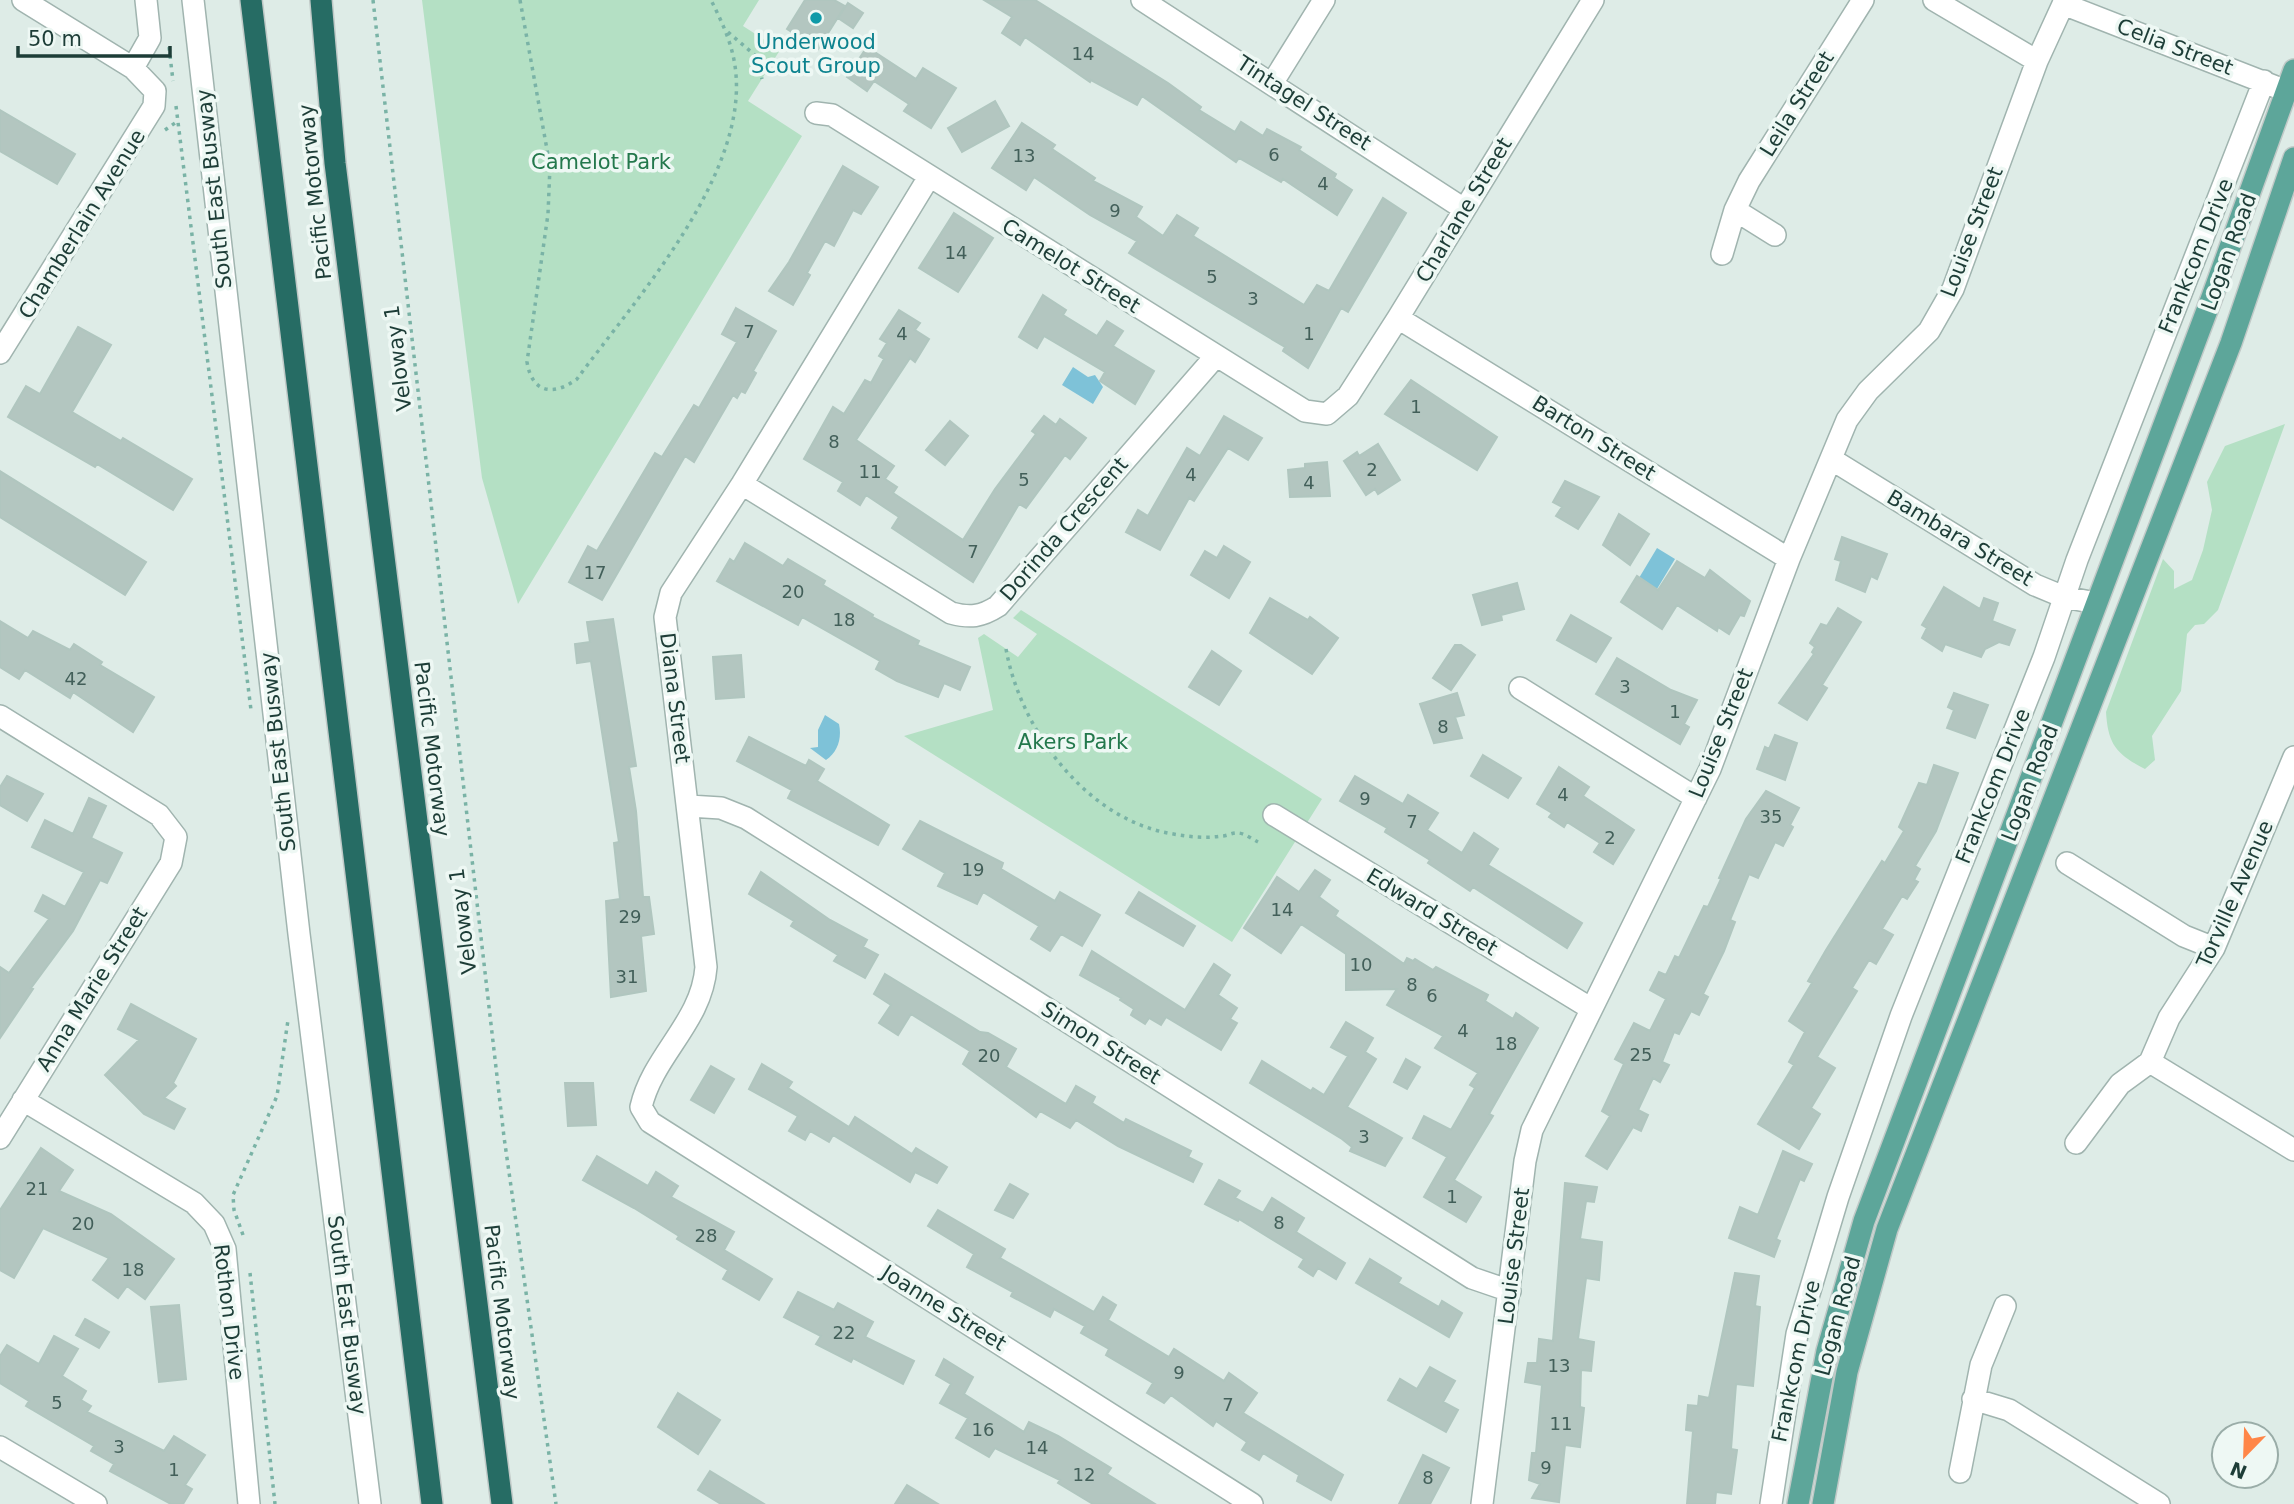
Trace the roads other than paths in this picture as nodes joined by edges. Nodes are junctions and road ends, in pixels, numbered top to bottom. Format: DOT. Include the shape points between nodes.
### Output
graph roads {
  1 [pos="23,0"];
  2 [pos="146,0"];
  3 [pos="193,0"];
  4 [pos="251,0"];
  5 [pos="321,0"];
  6 [pos="1142,0"];
  7 [pos="1324,0"];
  8 [pos="1593,0"];
  9 [pos="1863,0"];
  10 [pos="1934,0"];
  11 [pos="2064,2"];
  12 [pos="2037,61"];
  13 [pos="133,68"];
  14 [pos="2294,70"];
  15 [pos="2264,81"];
  16 [pos="1273,82"];
  17 [pos="2287,91"];
  18 [pos="816,113"];
  19 [pos="2294,158"];
  20 [pos="929,177"];
  21 [pos="1464,209"];
  22 [pos="1735,210"];
  23 [pos="1775,235"];
  24 [pos="1722,254"];
  25 [pos="1398,318"];
  26 [pos="0,354"];
  27 [pos="1215,357"];
  28 [pos="1328,414"];
  29 [pos="1830,459"];
  30 [pos="742,484"];
  31 [pos="1789,559"];
  32 [pos="2064,597"];
  33 [pos="2096,603"];
  34 [pos="1521,688"];
  35 [pos="0,716"];
  36 [pos="2294,757"];
  37 [pos="1696,797"];
  38 [pos="689,807"];
  39 [pos="1274,815"];
  40 [pos="2067,863"];
  41 [pos="2214,948"];
  42 [pos="1590,1008"];
  43 [pos="2150,1062"];
  44 [pos="23,1100"];
  45 [pos="641,1107"];
  46 [pos="0,1138"];
  47 [pos="2076,1143"];
  48 [pos="2294,1150"];
  49 [pos="1510,1291"];
  50 [pos="2005,1306"];
  51 [pos="1973,1399"];
  52 [pos="0,1447"];
  53 [pos="1959,1472"];
  54 [pos="96,1504"];
  55 [pos="249,1504"];
  56 [pos="370,1504"];
  57 [pos="432,1504"];
  58 [pos="502,1504"];
  59 [pos="1252,1504"];
  60 [pos="1482,1504"];
  61 [pos="1771,1504"];
  62 [pos="1798,1504"];
  63 [pos="1823,1504"];
  64 [pos="2159,1504"];
  1 -- 13 [label="street"];
  2 -- 13 [label="street" via="150,38"];
  3 -- 56 [label="street, South East Busway" via="300,948"];
  4 -- 57 [label="highway, Pacific Motorway"];
  5 -- 58 [label="highway, Pacific Motorway" via="336,177"];
  6 -- 16 [label="street, Tintagel Street"];
  7 -- 16 [label="street"];
  8 -- 21 [label="street, Charlane Street"];
  9 -- 22 [label="street, Leila Street"];
  10 -- 12 [label="street"];
  11 -- 12 [label="street, Louise Street"];
  11 -- 15 [label="street, Celia Street"];
  12 -- 29 [label="street, Louise Street" via="1953,289 1929,331 1847,420"];
  13 -- 26 [label="street, Chamberlain Avenue" via="164,90"];
  14 -- 17 [label="main road, Logan Road"];
  15 -- 17 [label="street, Celia Street"];
  15 -- 32 [label="street, Frankcom Drive"];
  16 -- 21 [label="street, Tintagel Street"];
  17 -- 33 [label="main road, Logan Road"];
  18 -- 20 [label="street, Camelot Street" via="832,115"];
  19 -- 63 [label="main road, Logan Road" via="2231,343 1887,1229 1846,1372"];
  20 -- 27 [label="street, Camelot Street"];
  20 -- 30 [label="street, Diana Street"];
  21 -- 25 [label="street, Charlane Street"];
  22 -- 23 [label="street"];
  22 -- 24 [label="street, Leila Street"];
  25 -- 28 [label="street, Charlane Street" via="1348,396"];
  25 -- 31 [label="street, Barton Street"];
  27 -- 28 [label="street, Camelot Street" via="1305,411"];
  27 -- 30 [label="street, Dorinda Crescent" via="998,606 985,614 968,618 951,613"];
  29 -- 31 [label="street, Louise Street"];
  29 -- 32 [label="street, Bambara Street" via="2021,577"];
  30 -- 38 [label="street, Diana Street" via="671,593 665,617"];
  31 -- 37 [label="street, Louise Street"];
  32 -- 33 [label="street, Bambara Street"];
  32 -- 61 [label="street, Frankcom Drive" via="1901,1016 1822,1246 1788,1377"];
  33 -- 62 [label="main road, Logan Road" via="1864,1221 1827,1351"];
  34 -- 37 [label="street"];
  35 -- 44 [label="street, Anna Marie Street" via="159,815 176,837 171,863"];
  36 -- 41 [label="street, Torville Avenue"];
  37 -- 42 [label="street, Louise Street"];
  38 -- 45 [label="street, Diana Street" via="705,989 645,1091"];
  38 -- 49 [label="street, Simon Street" via="721,808 746,818 1472,1278"];
  39 -- 42 [label="street, Edward Street"];
  40 -- 41 [label="street" via="2184,936"];
  41 -- 43 [label="street, Torville Avenue" via="2169,1018"];
  42 -- 49 [label="street, Louise Street" via="1532,1130"];
  43 -- 47 [label="street" via="2120,1084"];
  43 -- 48 [label="street"];
  44 -- 46 [label="street, Anna Marie Street"];
  44 -- 55 [label="street, Rothon Drive" via="194,1203 214,1224 225,1250"];
  45 -- 59 [label="street, Joanne Street" via="650,1122"];
  49 -- 60 [label="street, Louise Street"];
  50 -- 51 [label="street"];
  51 -- 53 [label="street"];
  51 -- 64 [label="street" via="2010,1410"];
  52 -- 54 [label="street"];
}
